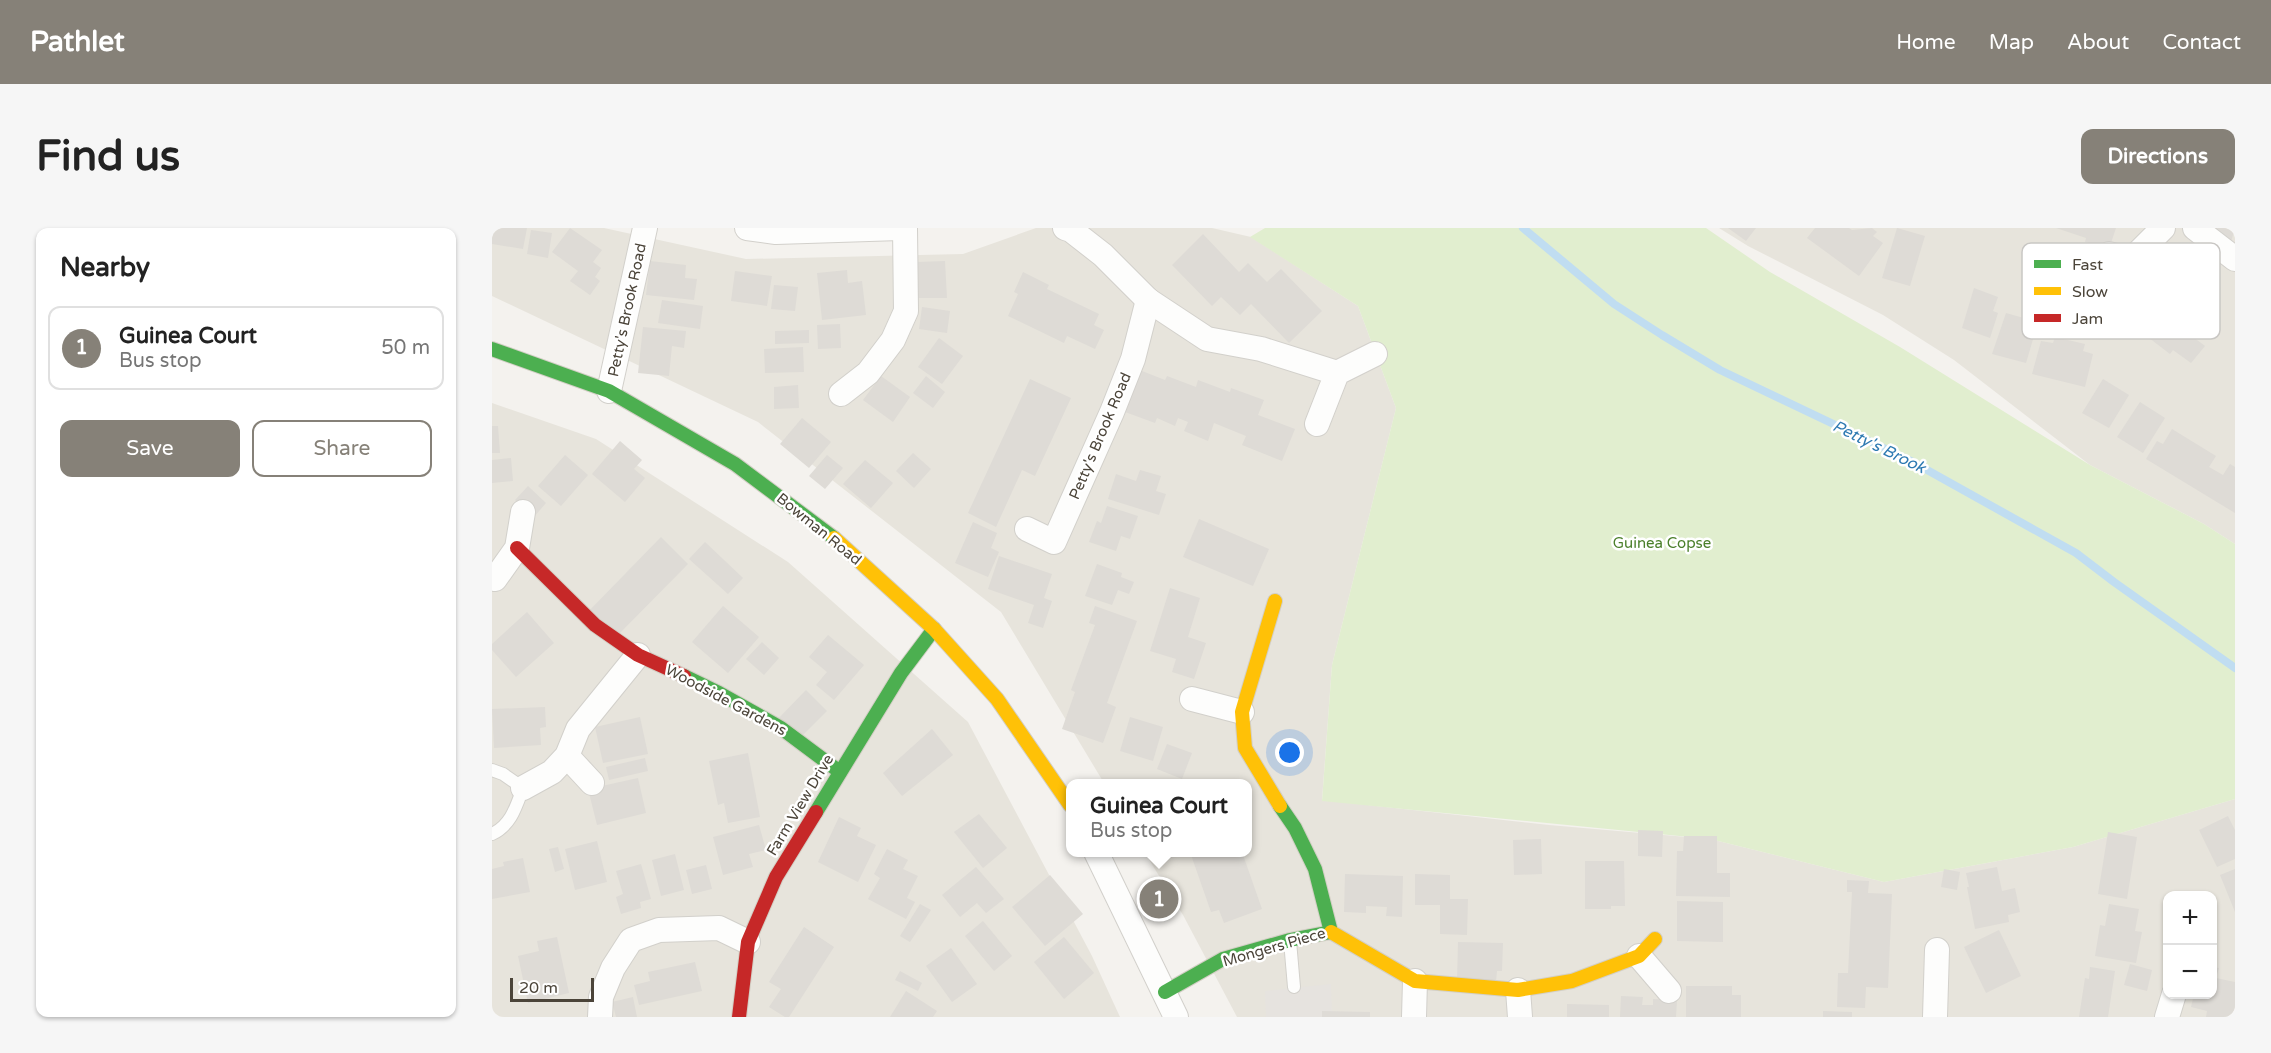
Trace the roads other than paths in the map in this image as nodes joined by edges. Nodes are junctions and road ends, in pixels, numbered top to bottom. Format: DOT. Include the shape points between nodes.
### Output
graph roads {
  1 [pos="645,228"];
  2 [pos="747,228"];
  3 [pos="900,228"];
  4 [pos="905,228"];
  5 [pos="1065,228"];
  6 [pos="2163,228"];
  7 [pos="2195,228"];
  8 [pos="2141,243"];
  9 [pos="2214,243"];
  10 [pos="2220,248"];
  11 [pos="2235,260"];
  12 [pos="1148,300"];
  13 [pos="492,349"];
  14 [pos="1375,354"];
  15 [pos="1337,373"];
  16 [pos="609,391"];
  17 [pos="841,394"];
  18 [pos="1317,424"];
  19 [pos="523,512"];
  20 [pos="1028,529"];
  21 [pos="517,548"];
  22 [pos="495,579"];
  23 [pos="1275,601"];
  24 [pos="934,629"];
  25 [pos="638,655"];
  26 [pos="1192,699"];
  27 [pos="1242,712"];
  28 [pos="567,756"];
  29 [pos="492,770"];
  30 [pos="840,772"];
  31 [pos="592,783"];
  32 [pos="523,788"];
  33 [pos="1066,798"];
  34 [pos="492,834"];
  35 [pos="1098,857"];
  36 [pos="1331,932"];
  37 [pos="1290,940"];
  38 [pos="748,942"];
  39 [pos="1647,947"];
  40 [pos="1937,950"];
  41 [pos="1415,981"];
  42 [pos="1294,987"];
  43 [pos="1518,990"];
  44 [pos="1669,991"];
  45 [pos="1165,992"];
  46 [pos="2173,999"];
  47 [pos="1928,1014"];
  48 [pos="600,1017"];
  49 [pos="739,1017"];
  50 [pos="1176,1017"];
  51 [pos="1414,1017"];
  52 [pos="1520,1017"];
  53 [pos="2167,1017"];
  1 -- 16 [label="street, Petty's Brook Road"];
  2 -- 3 [label="street" via="776,232"];
  4 -- 17 [label="street" via="906,311 893,340 868,373"];
  5 -- 12 [label="street" via="1103,255"];
  6 -- 8 [label="street"];
  7 -- 9 [label="street"];
  10 -- 11 [label="street"];
  12 -- 15 [label="street" via="1208,339 1261,349"];
  12 -- 20 [label="street, Petty's Brook Road" via="1133,359 1054,542"];
  13 -- 16 [label="street, Bowman Road"];
  14 -- 15 [label="street"];
  15 -- 18 [label="street"];
  16 -- 24 [label="street, Bowman Road" via="735,464 826,532"];
  19 -- 21 [label="street"];
  21 -- 22 [label="street"];
  21 -- 25 [label="street, Woodside Gardens" via="595,625"];
  23 -- 27 [label="street, Mongers Piece"];
  24 -- 30 [label="street, Farm View Drive" via="901,673"];
  24 -- 33 [label="street, Bowman Road" via="997,699"];
  25 -- 28 [label="street" via="578,729"];
  25 -- 30 [label="street, Woodside Gardens" via="781,728"];
  26 -- 27 [label="street"];
  27 -- 36 [label="street, Mongers Piece" via="1245,748 1295,828 1315,869"];
  28 -- 31 [label="street"];
  28 -- 32 [label="street" via="552,772"];
  29 -- 32 [label="lane"];
  30 -- 38 [label="street, Farm View Drive" via="777,877"];
  32 -- 34 [label="lane" via="515,812 503,829"];
  35 -- 45 [label="street"];
  36 -- 37 [label="street, Mongers Piece"];
  36 -- 41 [label="street"];
  37 -- 42 [label="lane"];
  37 -- 45 [label="street, Mongers Piece" via="1224,959"];
  38 -- 48 [label="street" via="719,928 659,930 631,940 613,968"];
  38 -- 49 [label="street, Farm View Drive"];
  39 -- 43 [label="street" via="1572,981"];
  39 -- 44 [label="street"];
  40 -- 47 [label="street"];
  41 -- 43 [label="street"];
  41 -- 51 [label="street"];
  43 -- 52 [label="street"];
  45 -- 50 [label="street"];
  46 -- 53 [label="street"];
}
